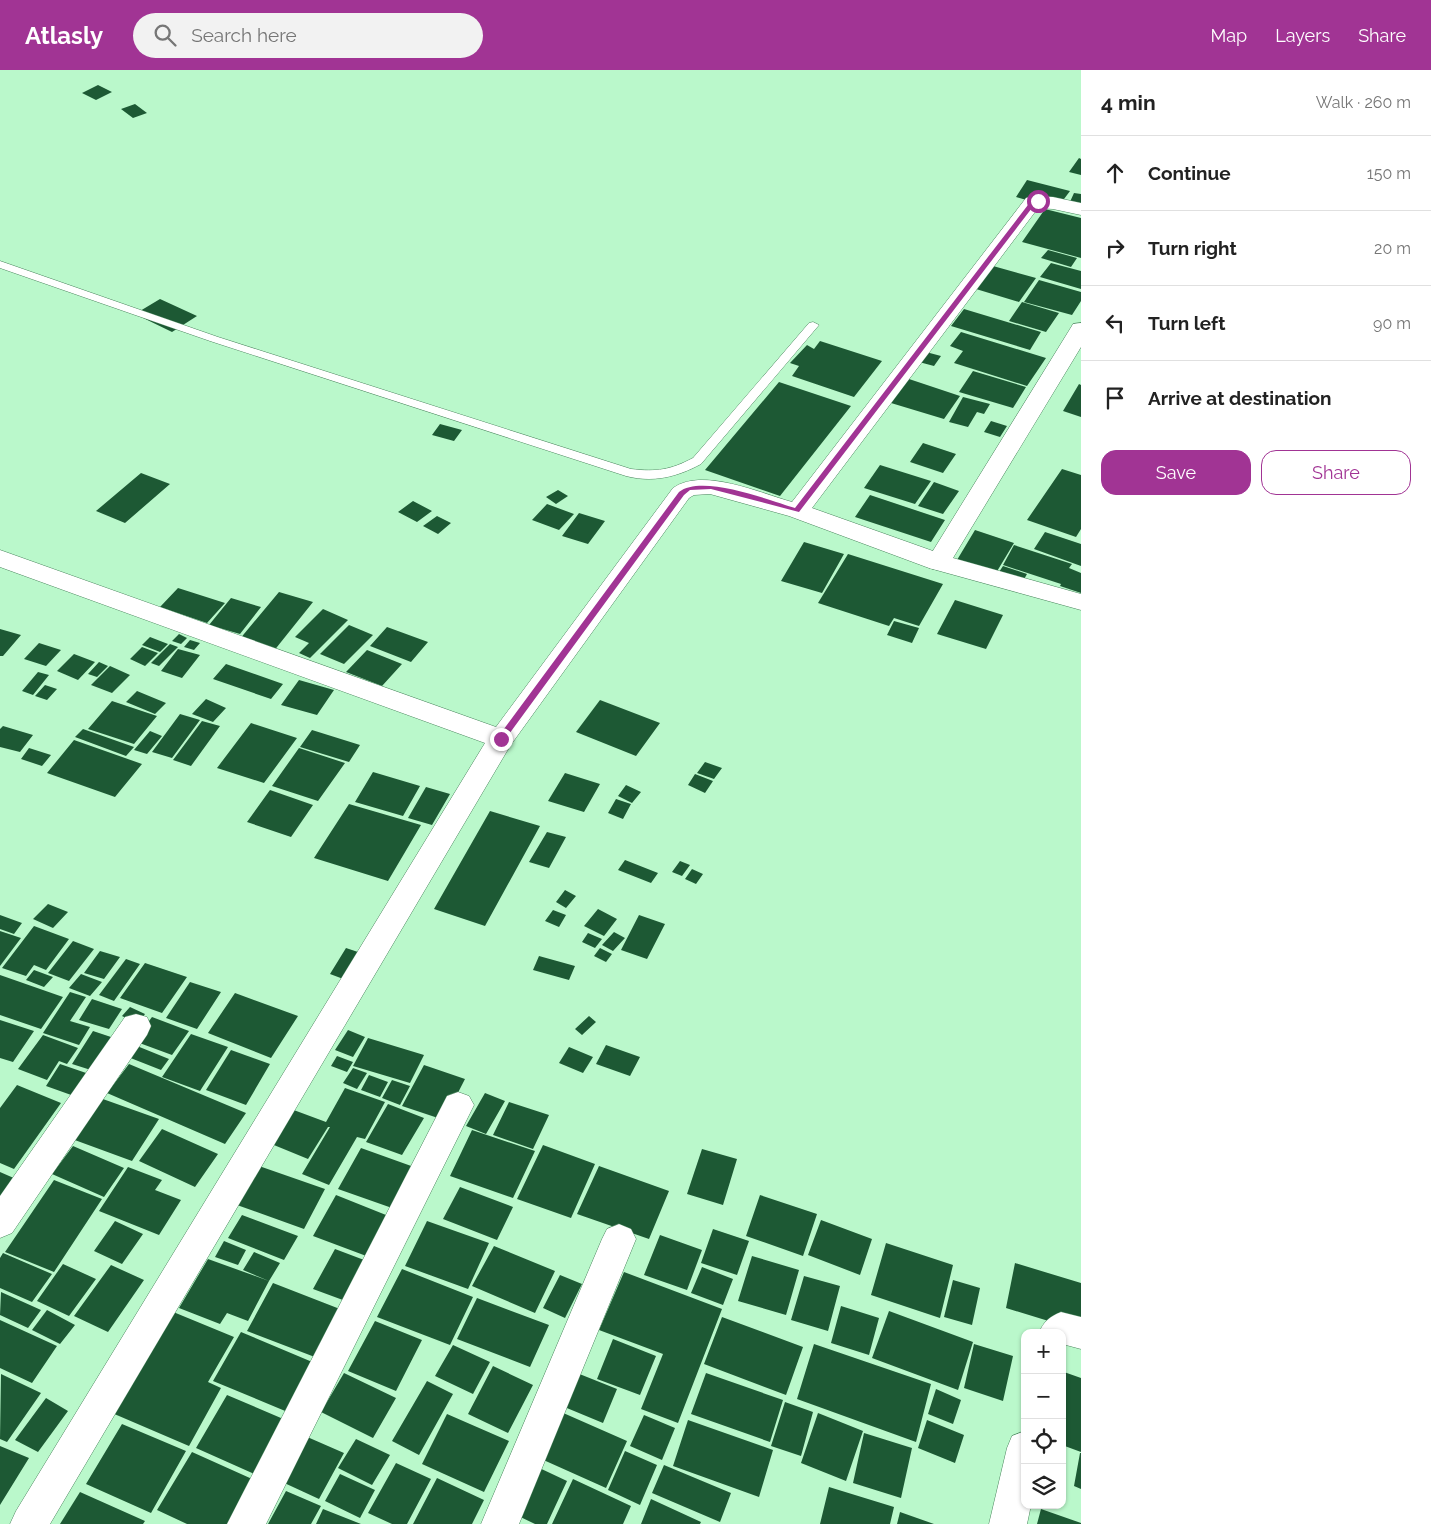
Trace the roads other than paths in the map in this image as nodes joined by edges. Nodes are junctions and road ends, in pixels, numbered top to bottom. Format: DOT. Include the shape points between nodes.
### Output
graph roads {
  1 [pos="1081,209"];
  2 [pos="0,264"];
  3 [pos="813,326"];
  4 [pos="1081,329"];
  5 [pos="797,510"];
  6 [pos="0,558"];
  7 [pos="938,562"];
  8 [pos="1081,602"];
  9 [pos="501,739"];
  10 [pos="136,1026"];
  11 [pos="458,1105"];
  12 [pos="0,1223"];
  13 [pos="619,1239"];
  14 [pos="1066,1329"];
  15 [pos="1081,1333"];
  16 [pos="1021,1464"];
  17 [pos="29,1524"];
  18 [pos="246,1524"];
  19 [pos="500,1524"];
  20 [pos="1008,1524"];
  1 -- 5 [label="street" via="1033,202"];
  2 -- 3 [label="lane" via="214,339 630,473 654,476 674,473 697,461"];
  4 -- 7 [label="street"];
  5 -- 7 [label="street"];
  5 -- 9 [label="street" via="711,487 688,488 681,493"];
  6 -- 9 [label="street"];
  7 -- 8 [label="street"];
  9 -- 17 [label="street"];
  10 -- 12 [label="street"];
  11 -- 18 [label="street"];
  13 -- 19 [label="street"];
  14 -- 15 [label="street"];
  16 -- 20 [label="street"];
}
